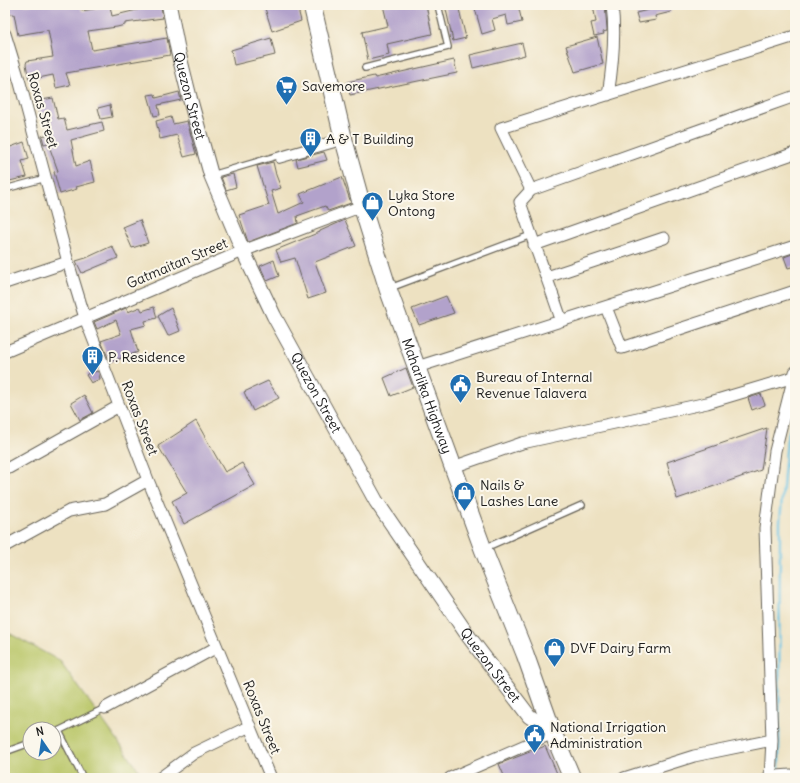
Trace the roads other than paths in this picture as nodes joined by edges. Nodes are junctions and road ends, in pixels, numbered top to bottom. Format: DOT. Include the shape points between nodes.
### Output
graph roads {
  1 [pos="169,5"];
  2 [pos="312,5"];
  3 [pos="438,5"];
  4 [pos="612,5"];
  5 [pos="5,34"];
  6 [pos="795,36"];
  7 [pos="364,68"];
  8 [pos="608,95"];
  9 [pos="795,96"];
  10 [pos="344,139"];
  11 [pos="795,153"];
  12 [pos="279,160"];
  13 [pos="211,175"];
  14 [pos="46,178"];
  15 [pos="5,189"];
  16 [pos="531,190"];
  17 [pos="362,206"];
  18 [pos="664,238"];
  19 [pos="533,240"];
  20 [pos="795,246"];
  21 [pos="243,251"];
  22 [pos="68,262"];
  23 [pos="547,277"];
  24 [pos="5,283"];
  25 [pos="388,289"];
  26 [pos="795,291"];
  27 [pos="606,307"];
  28 [pos="85,318"];
  29 [pos="561,320"];
  30 [pos="5,352"];
  31 [pos="417,367"];
  32 [pos="794,374"];
  33 [pos="119,406"];
  34 [pos="453,467"];
  35 [pos="5,470"];
  36 [pos="148,480"];
  37 [pos="582,505"];
  38 [pos="5,546"];
  39 [pos="483,549"];
  40 [pos="217,647"];
  41 [pos="105,708"];
  42 [pos="250,726"];
  43 [pos="62,730"];
  44 [pos="553,734"];
  45 [pos="772,740"];
  46 [pos="62,741"];
  47 [pos="22,746"];
  48 [pos="5,752"];
  49 [pos="771,777"];
  50 [pos="792,777"];
  51 [pos="83,778"];
  52 [pos="160,778"];
  53 [pos="271,778"];
  54 [pos="450,778"];
  55 [pos="572,778"];
  56 [pos="624,778"];
  1 -- 13 [label="street, Quezon Street" via="178,51"];
  2 -- 10 [label="main road, Maharlika Highway"];
  3 -- 7 [label="lane" via="448,47"];
  4 -- 8 [label="street" via="614,59"];
  5 -- 14 [label="street, Roxas Street"];
  6 -- 8 [label="street"];
  8 -- 16 [label="street" via="501,128"];
  9 -- 16 [label="street"];
  10 -- 12 [label="lane"];
  10 -- 13 [label="lane"];
  10 -- 17 [label="main road, Maharlika Highway"];
  11 -- 19 [label="street"];
  13 -- 21 [label="street, Quezon Street"];
  14 -- 15 [label="lane"];
  14 -- 22 [label="street, Roxas Street"];
  16 -- 19 [label="street" via="520,202"];
  17 -- 21 [label="street, Gatmaitan Street"];
  17 -- 25 [label="main road, Maharlika Highway"];
  18 -- 23 [label="street"];
  19 -- 23 [label="street"];
  19 -- 25 [label="lane"];
  20 -- 27 [label="street"];
  21 -- 28 [label="street, Gatmaitan Street"];
  21 -- 44 [label="street, Quezon Street" via="274,316 376,501 465,631 529,716"];
  22 -- 24 [label="street"];
  22 -- 28 [label="street, Roxas Street"];
  23 -- 29 [label="street"];
  25 -- 31 [label="main road, Maharlika Highway"];
  26 -- 27 [label="street" via="622,348"];
  27 -- 29 [label="street"];
  28 -- 30 [label="street, Gatmaitan Street"];
  28 -- 33 [label="street, Roxas Street"];
  29 -- 31 [label="street"];
  31 -- 34 [label="main road, Maharlika Highway"];
  32 -- 34 [label="street" via="708,403 522,443"];
  32 -- 45 [label="street" via="775,451 764,528"];
  33 -- 35 [label="street"];
  33 -- 36 [label="street, Roxas Street"];
  34 -- 39 [label="main road, Maharlika Highway"];
  36 -- 38 [label="street" via="105,504 69,511"];
  36 -- 40 [label="street, Roxas Street"];
  37 -- 39 [label="lane"];
  39 -- 44 [label="main road, Maharlika Highway" via="525,654"];
  40 -- 41 [label="street"];
  40 -- 42 [label="street, Roxas Street"];
  41 -- 43 [label="lane"];
  42 -- 52 [label="street" via="194,753"];
  42 -- 53 [label="street, Roxas Street"];
  44 -- 54 [label="street"];
  44 -- 55 [label="main road, Maharlika Highway"];
  45 -- 49 [label="street"];
  45 -- 56 [label="street" via="694,756"];
  46 -- 51 [label="lane"];
  47 -- 48 [label="lane"];
  49 -- 50 [label="street"];
}
